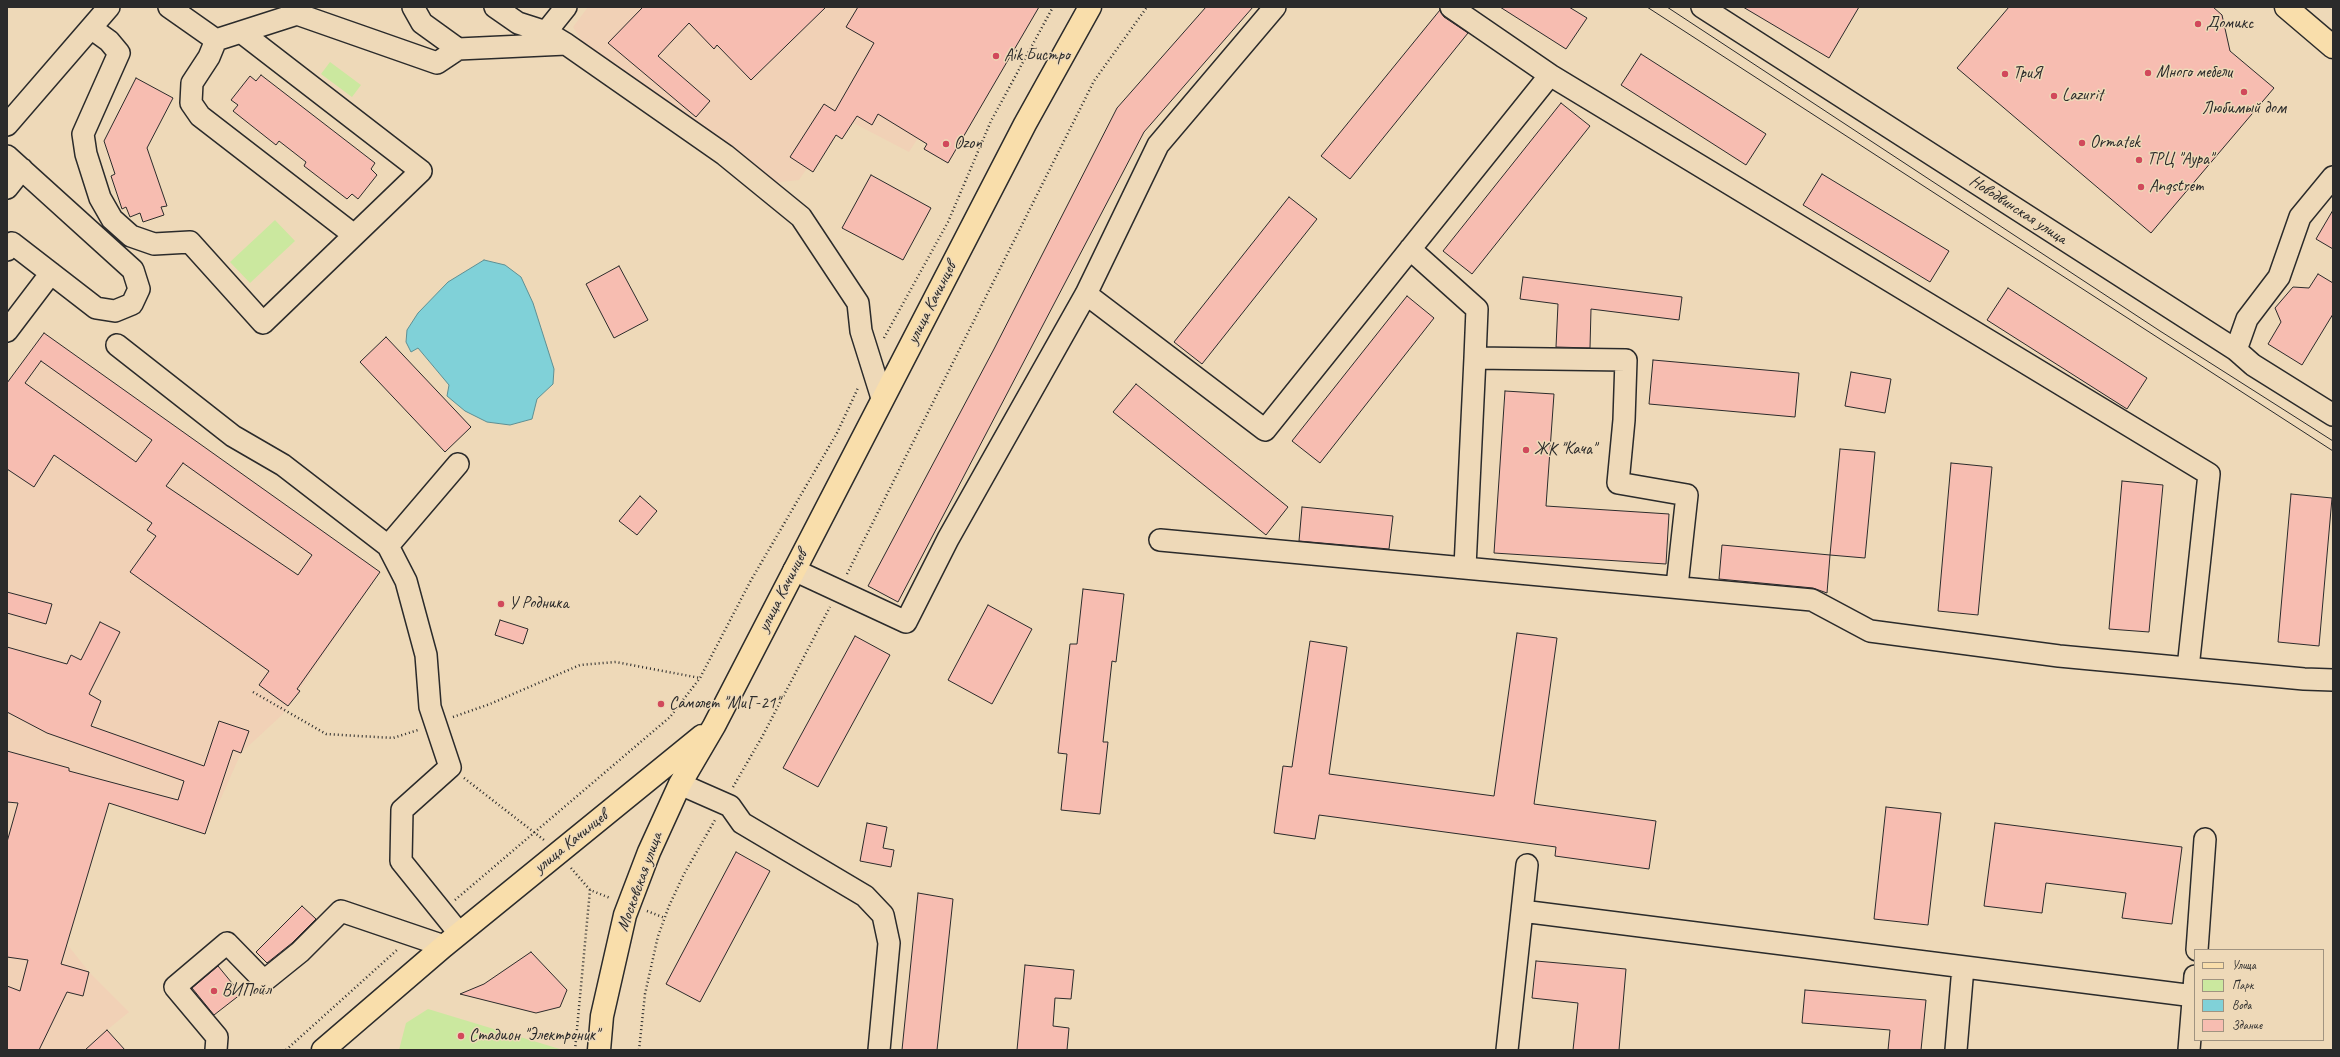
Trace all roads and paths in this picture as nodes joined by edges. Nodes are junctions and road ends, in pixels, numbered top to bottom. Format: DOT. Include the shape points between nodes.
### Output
graph roads {
  1 [pos="109,7"];
  2 [pos="169,7"];
  3 [pos="413,7"];
  4 [pos="495,7"];
  5 [pos="566,7"];
  6 [pos="1090,7"];
  7 [pos="1147,7"];
  8 [pos="1275,7"];
  9 [pos="1450,7"];
  10 [pos="1702,7"];
  11 [pos="2286,7"];
  12 [pos="91,28"];
  13 [pos="241,32"];
  14 [pos="546,32"];
  15 [pos="216,40"];
  16 [pos="566,44"];
  17 [pos="2333,47"];
  18 [pos="458,49"];
  19 [pos="1550,75"];
  20 [pos="7,125"];
  21 [pos="14,162"];
  22 [pos="2333,177"];
  23 [pos="7,188"];
  24 [pos="354,235"];
  25 [pos="1410,249"];
  26 [pos="7,250"];
  27 [pos="51,273"];
  28 [pos="1086,294"];
  29 [pos="7,331"];
  30 [pos="117,345"];
  31 [pos="2236,350"];
  32 [pos="1475,358"];
  33 [pos="882,398"];
  34 [pos="2333,415"];
  35 [pos="458,464"];
  36 [pos="1160,540"];
  37 [pos="388,546"];
  38 [pos="1465,568"];
  39 [pos="794,570"];
  40 [pos="1677,586"];
  41 [pos="840,590"];
  42 [pos="2188,668"];
  43 [pos="700,678"];
  44 [pos="2333,680"];
  45 [pos="253,692"];
  46 [pos="670,717"];
  47 [pos="436,723"];
  48 [pos="714,726"];
  49 [pos="450,767"];
  50 [pos="680,784"];
  51 [pos="723,803"];
  52 [pos="536,832"];
  53 [pos="2205,839"];
  54 [pos="1527,865"];
  55 [pos="590,890"];
  56 [pos="442,911"];
  57 [pos="1522,911"];
  58 [pos="413,936"];
  59 [pos="451,940"];
  60 [pos="2197,949"];
  61 [pos="1963,967"];
  62 [pos="2194,986"];
  63 [pos="216,1050"];
  64 [pos="286,1050"];
  65 [pos="323,1050"];
  66 [pos="575,1050"];
  67 [pos="599,1050"];
  68 [pos="639,1050"];
  69 [pos="879,1050"];
  70 [pos="1507,1050"];
  71 [pos="1956,1050"];
  72 [pos="2189,1050"];
  1 -- 12 [label="street"];
  2 -- 15 [label="street"];
  3 -- 18 [label="street" via="422,22"];
  4 -- 14 [label="street" via="518,23"];
  5 -- 14 [label="street"];
  6 -- 33 [label="main road, улица Качинцев" via="1025,124"];
  7 -- 41 [label="path" via="1094,81"];
  8 -- 28 [label="street" via="1158,145"];
  9 -- 19 [label="street"];
  10 -- 31 [label="street, Новодвинская улица"];
  11 -- 17 [label="main road"];
  12 -- 20 [label="street"];
  12 -- 24 [label="street" via="120,53 83,134 86,154 100,198 112,219 131,236 154,244 190,242 263,322"];
  13 -- 15 [label="street"];
  13 -- 18 [label="street" via="297,14 437,63"];
  13 -- 24 [label="street" via="421,171"];
  14 -- 16 [label="street"];
  15 -- 24 [label="street" via="209,57 192,83 191,103 200,116"];
  16 -- 18 [label="street"];
  16 -- 33 [label="street" via="725,155 801,217 858,303 861,331"];
  19 -- 25 [label="street"];
  19 -- 42 [label="street" via="2209,474"];
  21 -- 23 [label="street"];
  21 -- 27 [label="street" via="133,270 139,289 132,304 115,311 96,308"];
  22 -- 31 [label="street" via="2300,217 2279,277 2246,319"];
  25 -- 28 [label="street" via="1265,430"];
  25 -- 32 [label="street" via="1477,310"];
  26 -- 27 [label="street" via="12,243"];
  27 -- 29 [label="street"];
  28 -- 41 [label="street" via="948,539 906,622"];
  30 -- 37 [label="street" via="233,436 283,465"];
  31 -- 34 [label="street, Новодвинская улица" via="2253,365"];
  32 -- 38 [label="street"];
  32 -- 40 [label="street" via="1626,360 1618,483 1687,495"];
  33 -- 39 [label="main road, улица Качинцев"];
  35 -- 37 [label="street"];
  36 -- 38 [label="street"];
  37 -- 47 [label="street" via="406,581 426,655 430,706"];
  38 -- 40 [label="street"];
  39 -- 41 [label="street"];
  39 -- 48 [label="main road, улица Качинцев"];
  40 -- 42 [label="street" via="1812,600 1870,631 2058,656"];
  41 -- 51 [label="path" via="762,737"];
  42 -- 44 [label="street"];
  43 -- 47 [label="path" via="616,662 580,665 490,704"];
  45 -- 47 [label="path" via="326,734 393,738"];
  46 -- 52 [label="path"];
  47 -- 49 [label="street"];
  48 -- 50 [label="main road, Московская улица"];
  48 -- 59 [label="main road, улица Качинцев"];
  49 -- 52 [label="path"];
  49 -- 56 [label="street" via="402,810 401,861"];
  50 -- 51 [label="street"];
  50 -- 67 [label="main road, Московская улица" via="649,852 625,915 602,1016"];
  51 -- 68 [label="path" via="684,874 658,936 645,994"];
  51 -- 69 [label="street" via="730,806 742,823 865,896 883,914 889,943"];
  52 -- 56 [label="path"];
  53 -- 60 [label="street"];
  54 -- 57 [label="street"];
  55 -- 66 [label="path"];
  56 -- 59 [label="street"];
  57 -- 61 [label="street"];
  57 -- 70 [label="street"];
  58 -- 59 [label="street"];
  58 -- 63 [label="street" via="342,912 300,952 264,981 227,943 175,987 217,1037"];
  58 -- 64 [label="path"];
  59 -- 65 [label="main road, улица Качинцев"];
  61 -- 62 [label="street"];
  61 -- 71 [label="street"];
  62 -- 72 [label="street"];
}
